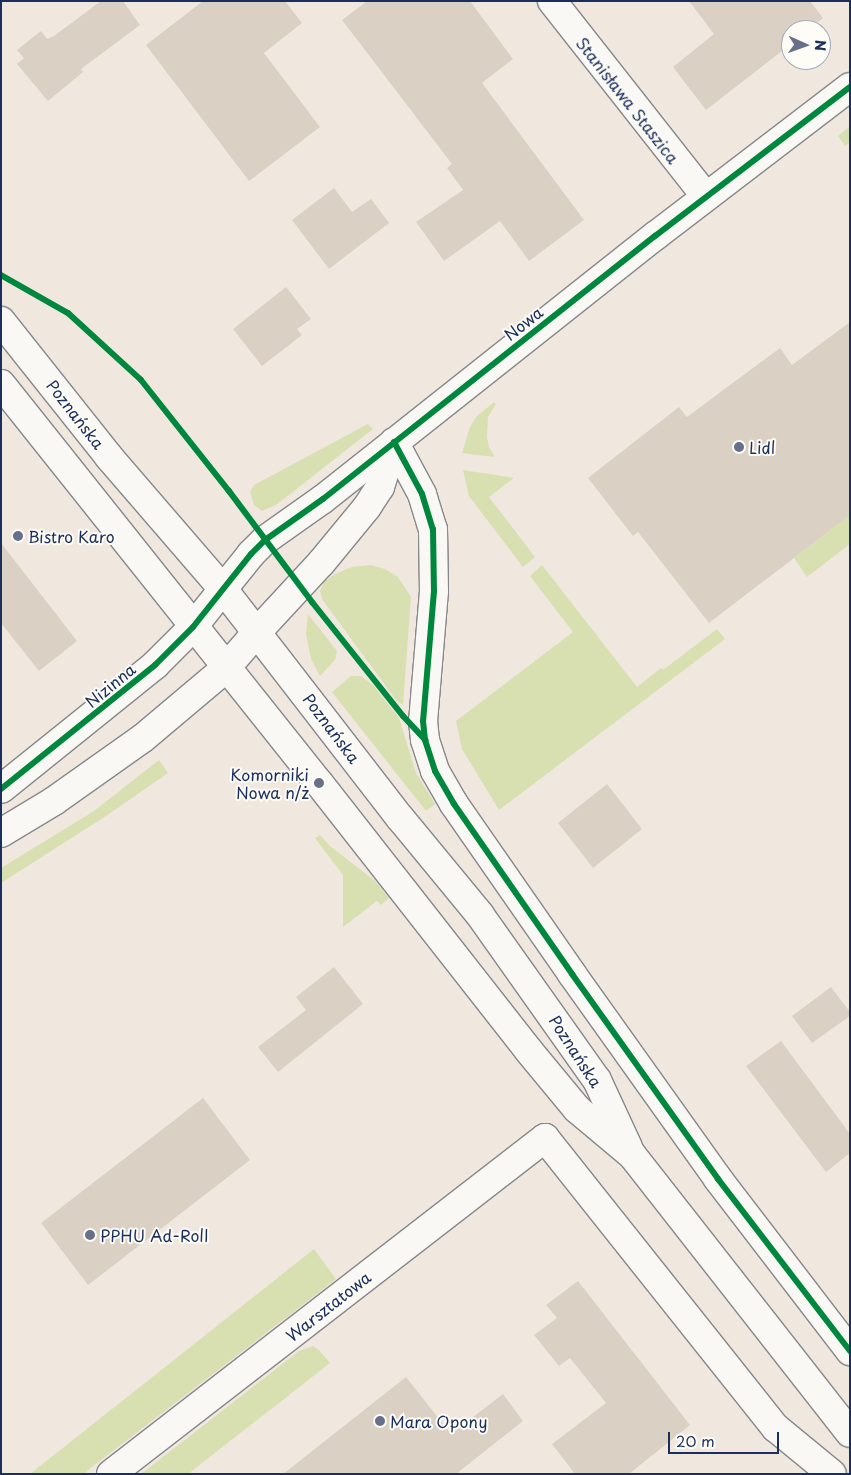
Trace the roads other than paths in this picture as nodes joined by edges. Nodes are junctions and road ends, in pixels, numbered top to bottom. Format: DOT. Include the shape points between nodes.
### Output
graph roads {
  1 [pos="552,1"];
  2 [pos="850,88"];
  3 [pos="706,197"];
  4 [pos="1,321"];
  5 [pos="1,384"];
  6 [pos="394,442"];
  7 [pos="223,589"];
  8 [pos="193,627"];
  9 [pos="256,632"];
  10 [pos="226,668"];
  11 [pos="1,789"];
  12 [pos="1,832"];
  13 [pos="632,1156"];
  14 [pos="850,1351"];
  15 [pos="850,1434"];
  16 [pos="111,1474"];
  17 [pos="832,1474"];
  1 -- 3 [label="street, Stanisława Staszica"];
  2 -- 3 [label="street, Nowa"];
  3 -- 6 [label="street, Nowa"];
  4 -- 7 [label="street, Poznańska" via="115,464"];
  5 -- 8 [label="street, Poznańska"];
  6 -- 7 [label="street, Nowa" via="265,540"];
  6 -- 9 [label="street" via="380,487 367,507 321,563"];
  6 -- 14 [label="street" via="422,494 433,529 434,591 423,721 435,771 468,825 656,1092"];
  7 -- 8 [label="street, Nizinna"];
  7 -- 9 [label="street, Poznańska"];
  8 -- 10 [label="street, Poznańska"];
  8 -- 11 [label="street, Nizinna" via="132,685"];
  9 -- 10 [label="street"];
  9 -- 13 [label="street, Poznańska" via="523,973 597,1080"];
  10 -- 12 [label="street" via="143,738 54,801"];
  10 -- 13 [label="street, Poznańska" via="577,1109"];
  13 -- 15 [label="street, Poznańska"];
  16 -- 17 [label="street, Warsztatowa" via="545,1138 776,1428"];
}
